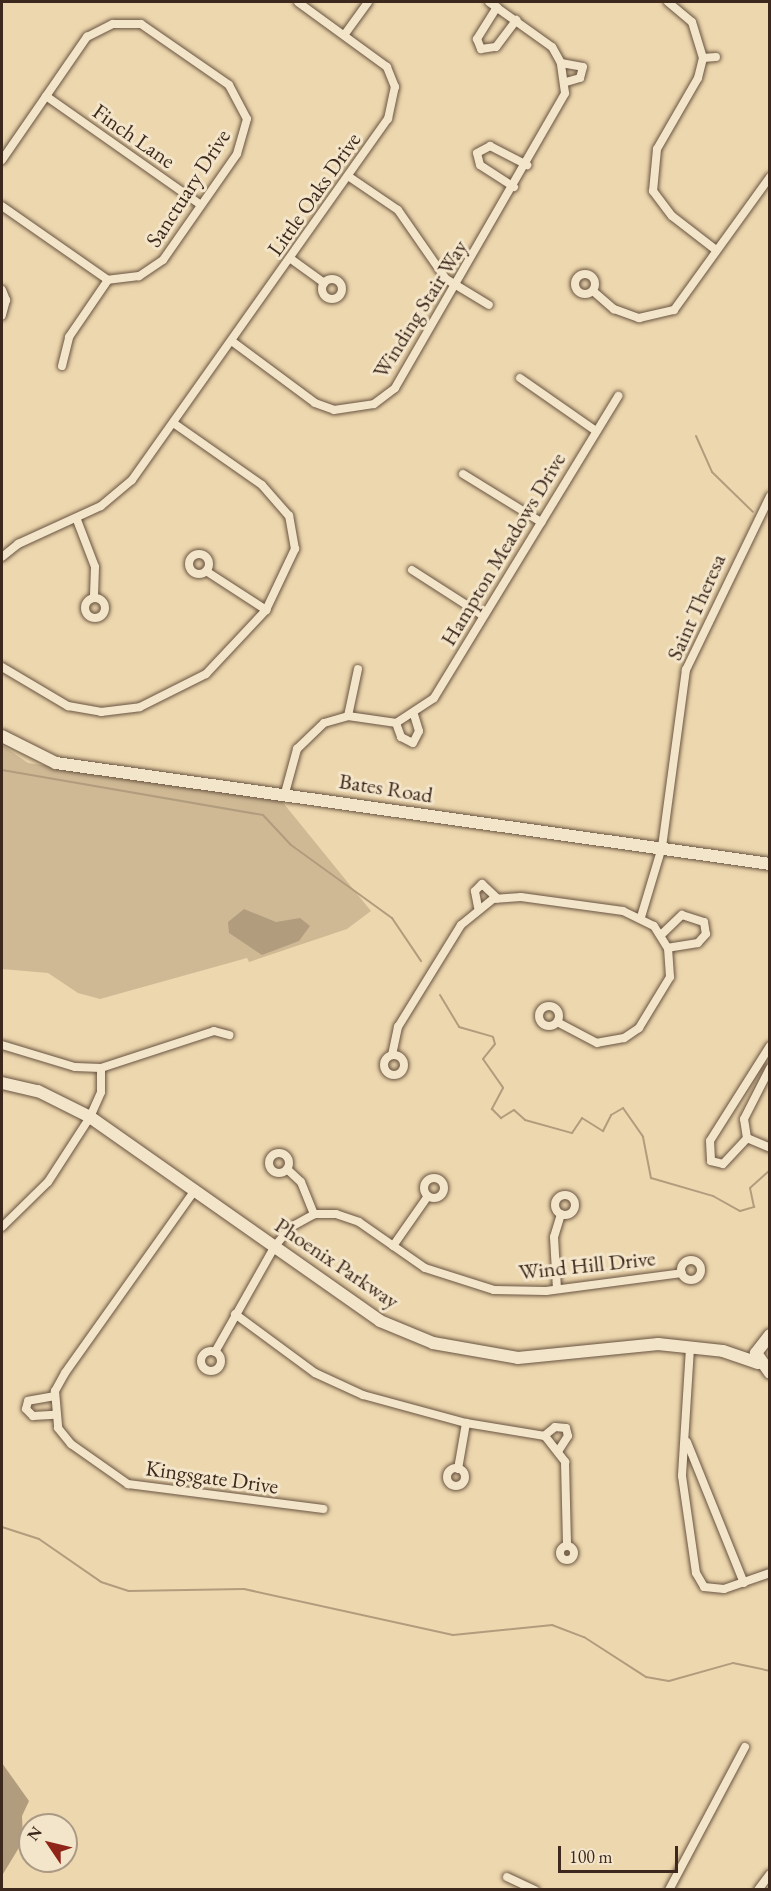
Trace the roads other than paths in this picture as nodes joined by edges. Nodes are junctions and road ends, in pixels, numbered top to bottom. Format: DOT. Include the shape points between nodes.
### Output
graph roads {
  1 [pos="298,2"];
  2 [pos="368,2"];
  3 [pos="489,2"];
  4 [pos="668,2"];
  5 [pos="498,7"];
  6 [pos="516,20"];
  7 [pos="345,34"];
  8 [pos="716,57"];
  9 [pos="703,58"];
  10 [pos="561,63"];
  11 [pos="566,82"];
  12 [pos="46,96"];
  13 [pos="2,160"];
  14 [pos="527,165"];
  15 [pos="348,176"];
  16 [pos="770,177"];
  17 [pos="514,188"];
  18 [pos="2,206"];
  19 [pos="201,206"];
  20 [pos="717,250"];
  21 [pos="291,259"];
  22 [pos="108,280"];
  23 [pos="324,283"];
  24 [pos="456,287"];
  25 [pos="2,290"];
  26 [pos="593,291"];
  27 [pos="489,305"];
  28 [pos="2,315"];
  29 [pos="233,342"];
  30 [pos="62,366"];
  31 [pos="520,378"];
  32 [pos="618,396"];
  33 [pos="175,424"];
  34 [pos="596,431"];
  35 [pos="463,474"];
  36 [pos="770,496"];
  37 [pos="77,520"];
  38 [pos="541,522"];
  39 [pos="2,556"];
  40 [pos="412,570"];
  41 [pos="207,571"];
  42 [pos="94,598"];
  43 [pos="266,610"];
  44 [pos="482,615"];
  45 [pos="2,667"];
  46 [pos="358,669"];
  47 [pos="414,715"];
  48 [pos="348,716"];
  49 [pos="396,723"];
  50 [pos="2,736"];
  51 [pos="285,793"];
  52 [pos="662,847"];
  53 [pos="770,864"];
  54 [pos="497,898"];
  55 [pos="478,907"];
  56 [pos="641,917"];
  57 [pos="661,935"];
  58 [pos="668,948"];
  59 [pos="557,1022"];
  60 [pos="229,1035"];
  61 [pos="2,1045"];
  62 [pos="770,1046"];
  63 [pos="392,1055"];
  64 [pos="101,1068"];
  65 [pos="770,1068"];
  66 [pos="2,1083"];
  67 [pos="90,1117"];
  68 [pos="747,1138"];
  69 [pos="770,1148"];
  70 [pos="287,1169"];
  71 [pos="195,1190"];
  72 [pos="428,1196"];
  73 [pos="314,1214"];
  74 [pos="561,1214"];
  75 [pos="2,1227"];
  76 [pos="275,1246"];
  77 [pos="393,1246"];
  78 [pos="682,1273"];
  79 [pos="557,1289"];
  80 [pos="235,1314"];
  81 [pos="766,1335"];
  82 [pos="690,1348"];
  83 [pos="215,1352"];
  84 [pos="723,1352"];
  85 [pos="758,1363"];
  86 [pos="769,1373"];
  87 [pos="55,1396"];
  88 [pos="55,1415"];
  89 [pos="466,1423"];
  90 [pos="544,1436"];
  91 [pos="686,1440"];
  92 [pos="559,1450"];
  93 [pos="458,1469"];
  94 [pos="323,1509"];
  95 [pos="567,1546"];
  96 [pos="770,1574"];
  97 [pos="744,1583"];
  98 [pos="745,1747"];
  99 [pos="770,1874"];
  100 [pos="507,1876"];
  101 [pos="535,1890"];
  102 [pos="669,1890"];
  103 [pos="758,1890"];
  1 -- 7 [label="street, Little Oaks Drive"];
  2 -- 7 [label="street"];
  3 -- 5 [label="street, Winding Stair Way"];
  4 -- 9 [label="street" via="692,22"];
  5 -- 6 [label="street, Winding Stair Way"];
  5 -- 6 [label="street" via="477,39 481,49 496,47"];
  6 -- 10 [label="street, Winding Stair Way" via="552,47"];
  7 -- 15 [label="street, Little Oaks Drive" via="387,68 395,87 388,119"];
  8 -- 9 [label="street"];
  9 -- 20 [label="street" via="698,78 657,149 651,177 661,204"];
  10 -- 11 [label="street, Winding Stair Way"];
  10 -- 11 [label="street, Winding Stair Way" via="583,67 580,78"];
  11 -- 14 [label="street, Winding Stair Way" via="561,105"];
  12 -- 13 [label="street, Sanctuary Drive"];
  12 -- 19 [label="street, Finch Lane"];
  12 -- 19 [label="street, Sanctuary Drive" via="87,37 126,23 141,24 229,85 244,109 246,133"];
  14 -- 17 [label="street, Winding Stair Way"];
  14 -- 17 [label="street" via="490,146 477,153 480,165"];
  15 -- 21 [label="street, Little Oaks Drive"];
  15 -- 24 [label="street" via="398,210 417,232 437,270"];
  16 -- 20 [label="street"];
  17 -- 24 [label="street, Winding Stair Way"];
  18 -- 22 [label="street"];
  19 -- 22 [label="street, Sanctuary Drive" via="152,271"];
  20 -- 26 [label="street" via="683,301 664,316 639,318 614,309"];
  21 -- 23 [label="street"];
  21 -- 29 [label="street, Little Oaks Drive"];
  22 -- 30 [label="street" via="69,338"];
  24 -- 27 [label="street"];
  24 -- 29 [label="street, Winding Stair Way" via="396,388 362,408 341,411 315,403"];
  25 -- 28 [label="street" via="6,300"];
  29 -- 33 [label="street, Little Oaks Drive"];
  31 -- 34 [label="street"];
  32 -- 34 [label="street, Hampton Meadows Drive"];
  33 -- 37 [label="street, Little Oaks Drive" via="132,480"];
  33 -- 43 [label="street" via="262,485 289,516 295,549"];
  34 -- 38 [label="street, Hampton Meadows Drive"];
  35 -- 38 [label="street"];
  36 -- 52 [label="street, Saint Theresa" via="686,670"];
  37 -- 39 [label="street, Little Oaks Drive" via="32,537"];
  37 -- 42 [label="street" via="95,567"];
  38 -- 44 [label="street, Hampton Meadows Drive"];
  40 -- 44 [label="street"];
  41 -- 43 [label="street"];
  43 -- 45 [label="street" via="207,674 140,707 101,712 68,706"];
  44 -- 47 [label="street, Hampton Meadows Drive" via="434,698"];
  46 -- 48 [label="street"];
  47 -- 49 [label="street, Hampton Meadows Drive"];
  47 -- 49 [label="street" via="419,731 413,743 401,737"];
  48 -- 49 [label="street"];
  48 -- 51 [label="street" via="324,723 305,738 291,761"];
  50 -- 51 [label="street, Bates Road" via="56,763"];
  51 -- 52 [label="street, Bates Road"];
  52 -- 53 [label="street, Bates Road"];
  52 -- 56 [label="street, Saint Theresa"];
  54 -- 55 [label="street"];
  54 -- 55 [label="street" via="482,884 475,891"];
  54 -- 56 [label="street"];
  55 -- 63 [label="street" via="398,1027"];
  56 -- 57 [label="street"];
  57 -- 58 [label="street"];
  57 -- 58 [label="street" via="688,914 704,922 706,933 698,943"];
  58 -- 59 [label="street" via="667,986 631,1035 597,1043"];
  60 -- 64 [label="street" via="214,1031"];
  61 -- 64 [label="street" via="75,1067"];
  62 -- 68 [label="street" via="710,1141 711,1161 723,1164"];
  64 -- 67 [label="street" via="100,1092"];
  65 -- 68 [label="street" via="744,1119"];
  66 -- 67 [label="street, Phoenix Parkway" via="38,1091"];
  67 -- 71 [label="street, Phoenix Parkway"];
  67 -- 75 [label="street" via="48,1182"];
  68 -- 69 [label="street"];
  70 -- 73 [label="street" via="301,1182"];
  71 -- 76 [label="street, Phoenix Parkway"];
  71 -- 87 [label="street, Kingsgate Drive" via="65,1373"];
  72 -- 77 [label="street"];
  73 -- 76 [label="street" via="291,1227"];
  73 -- 77 [label="street, Wind Hill Drive" via="336,1214 359,1222"];
  74 -- 79 [label="street" via="554,1237"];
  76 -- 80 [label="street"];
  76 -- 82 [label="street, Phoenix Parkway" via="380,1321 480,1356 561,1355 658,1344"];
  77 -- 79 [label="street, Wind Hill Drive" via="425,1268 467,1286"];
  78 -- 79 [label="street, Wind Hill Drive"];
  80 -- 83 [label="street"];
  80 -- 89 [label="street" via="315,1374 363,1395"];
  81 -- 84 [label="street, Phoenix Parkway"];
  81 -- 85 [label="street, Phoenix Parkway"];
  82 -- 84 [label="street, Phoenix Parkway"];
  82 -- 91 [label="street"];
  84 -- 85 [label="street, Phoenix Parkway"];
  85 -- 86 [label="street, Phoenix Parkway"];
  87 -- 88 [label="street, Kingsgate Drive"];
  87 -- 88 [label="street" via="28,1401 26,1408 33,1416"];
  88 -- 94 [label="street, Kingsgate Drive" via="70,1444 128,1484"];
  89 -- 90 [label="street"];
  89 -- 93 [label="street"];
  90 -- 92 [label="street"];
  90 -- 92 [label="street" via="555,1427 566,1428 568,1436"];
  91 -- 97 [label="street"];
  91 -- 97 [label="street" via="682,1476 696,1573 704,1587"];
  92 -- 95 [label="street" via="570,1501"];
  96 -- 97 [label="street"];
  98 -- 102 [label="street"];
  99 -- 103 [label="street"];
  100 -- 101 [label="street"];
}
